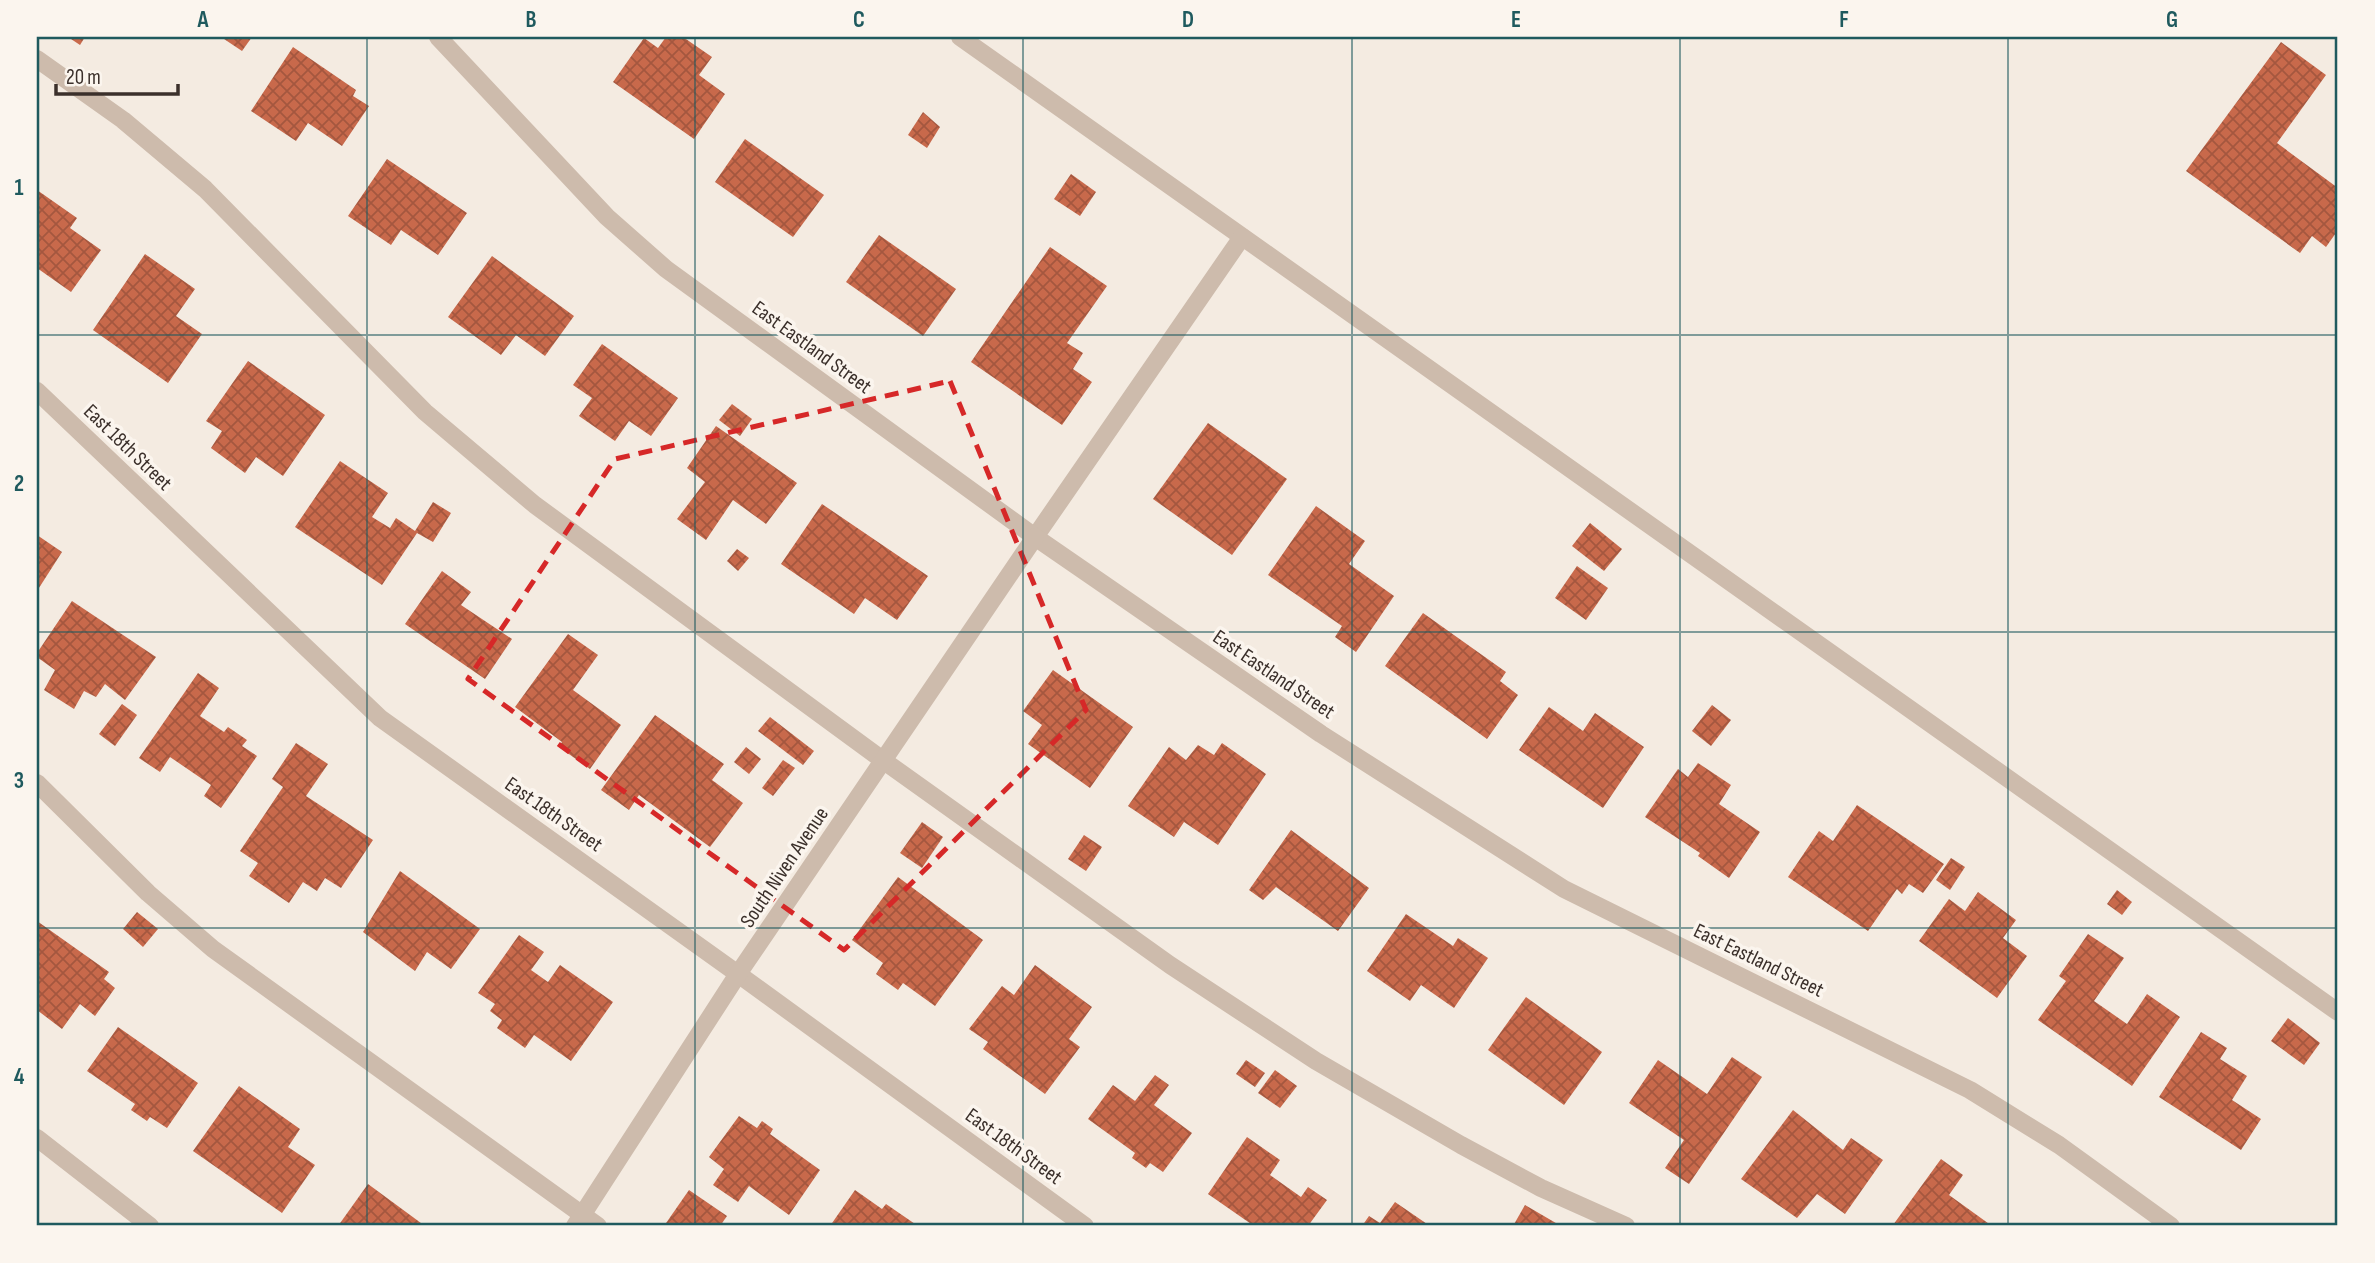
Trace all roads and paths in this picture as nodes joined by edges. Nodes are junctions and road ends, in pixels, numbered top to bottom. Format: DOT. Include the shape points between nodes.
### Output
graph roads {
  1 [pos="438,37"];
  2 [pos="960,37"];
  3 [pos="37,59"];
  4 [pos="1242,236"];
  5 [pos="37,391"];
  6 [pos="1035,537"];
  7 [pos="884,761"];
  8 [pos="37,783"];
  9 [pos="738,974"];
  10 [pos="2338,1012"];
  11 [pos="37,1138"];
  12 [pos="579,1221"];
  13 [pos="150,1226"];
  14 [pos="598,1226"];
  15 [pos="1085,1226"];
  16 [pos="1626,1226"];
  17 [pos="2171,1226"];
  1 -- 6 [label="street, East Eastland Street" via="607,217 666,269"];
  2 -- 4 [label="street"];
  3 -- 7 [label="street" via="124,120 205,189 425,412 535,505"];
  4 -- 6 [label="street, South Niven Avenue"];
  4 -- 10 [label="street"];
  5 -- 9 [label="street, East 18th Street" via="380,718"];
  6 -- 7 [label="street, South Niven Avenue"];
  6 -- 17 [label="street, East Eastland Street" via="1321,734 1564,889 1970,1090 2059,1145"];
  7 -- 9 [label="street, South Niven Avenue"];
  7 -- 16 [label="street" via="1170,965 1316,1061 1541,1188"];
  8 -- 12 [label="street" via="148,893 213,949"];
  9 -- 12 [label="street, South Niven Avenue"];
  9 -- 15 [label="street, East 18th Street"];
  11 -- 13 [label="street"];
  12 -- 14 [label="street"];
}
